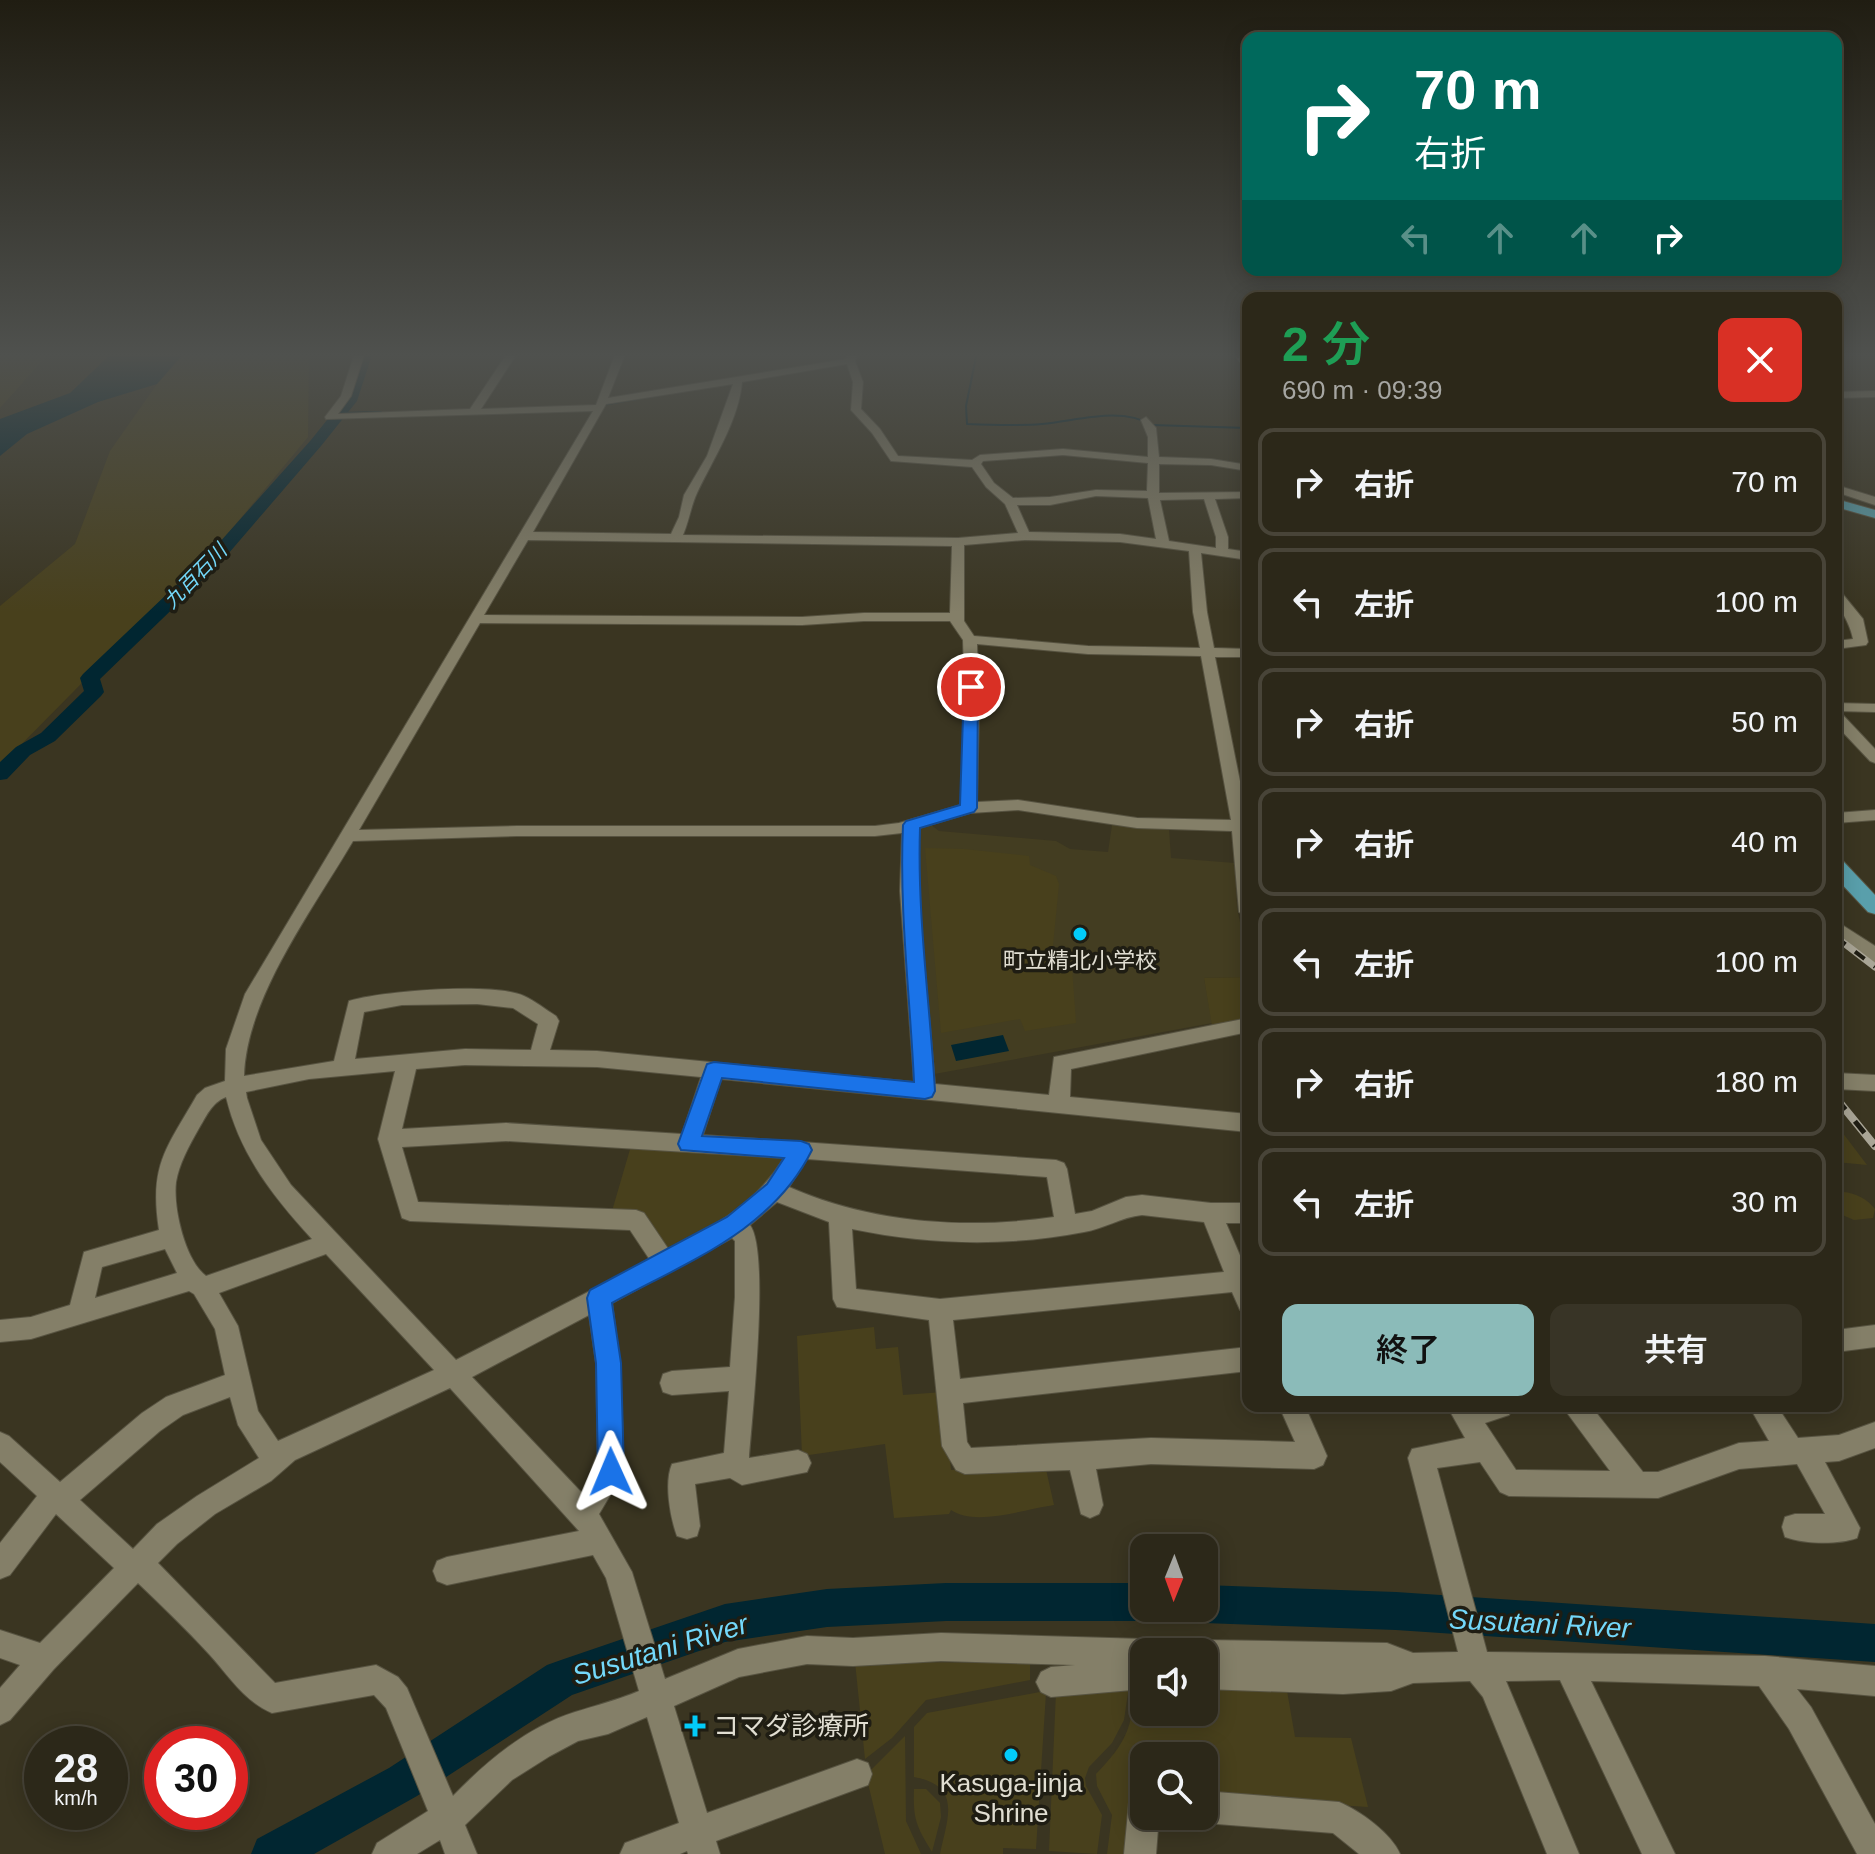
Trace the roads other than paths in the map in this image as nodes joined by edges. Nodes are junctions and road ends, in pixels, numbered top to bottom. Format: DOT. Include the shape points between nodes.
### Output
graph roads {
  1 [pos="581,439"];
  2 [pos="719,439"];
  3 [pos="881,439"];
  4 [pos="1152,439"];
  5 [pos="1154,461"];
  6 [pos="975,464"];
  7 [pos="1242,467"];
  8 [pos="1842,490"];
  9 [pos="1242,495"];
  10 [pos="1154,496"];
  11 [pos="1209,498"];
  12 [pos="1875,501"];
  13 [pos="1010,502"];
  14 [pos="1842,505"];
  15 [pos="1875,514"];
  16 [pos="524,536"];
  17 [pos="1025,536"];
  18 [pos="675,538"];
  19 [pos="958,542"];
  20 [pos="1163,544"];
  21 [pos="1195,551"];
  22 [pos="1222,554"];
  23 [pos="1242,556"];
  24 [pos="1842,600"];
  25 [pos="957,617"];
  26 [pos="475,619"];
  27 [pos="1868,632"];
  28 [pos="970,640"];
  29 [pos="1842,645"];
  30 [pos="1209,653"];
  31 [pos="1242,653"];
  32 [pos="1842,707"];
  33 [pos="1875,708"];
  34 [pos="1842,714"];
  35 [pos="1875,758"];
  36 [pos="969,808"];
  37 [pos="1875,815"];
  38 [pos="1242,816"];
  39 [pos="1842,818"];
  40 [pos="911,825"];
  41 [pos="1242,826"];
  42 [pos="346,836"];
  43 [pos="1842,872"];
  44 [pos="1875,907"];
  45 [pos="1842,931"];
  46 [pos="1875,956"];
  47 [pos="1242,1026"];
  48 [pos="539,1056"];
  49 [pos="408,1060"];
  50 [pos="343,1067"];
  51 [pos="714,1070"];
  52 [pos="1842,1081"];
  53 [pos="1875,1083"];
  54 [pos="233,1086"];
  55 [pos="925,1091"];
  56 [pos="1059,1105"];
  57 [pos="1242,1122"];
  58 [pos="389,1139"];
  59 [pos="689,1144"];
  60 [pos="801,1150"];
  61 [pos="775,1191"];
  62 [pos="1211,1213"];
  63 [pos="1242,1213"];
  64 [pos="840,1218"];
  65 [pos="735,1224"];
  66 [pos="1066,1224"];
  67 [pos="171,1237"];
  68 [pos="329,1243"];
  69 [pos="665,1263"];
  70 [pos="198,1283"];
  71 [pos="1242,1286"];
  72 [pos="1242,1291"];
  73 [pos="599,1298"];
  74 [pos="940,1310"];
  75 [pos="80,1312"];
  76 [pos="0,1331"];
  77 [pos="1875,1336"];
  78 [pos="1842,1340"];
  79 [pos="1242,1360"];
  80 [pos="455,1373"];
  81 [pos="742,1378"];
  82 [pos="240,1381"];
  83 [pos="672,1383"];
  84 [pos="950,1392"];
  85 [pos="1295,1412"];
  86 [pos="1463,1412"];
  87 [pos="1580,1412"];
  88 [pos="1767,1412"];
  89 [pos="1875,1435"];
  90 [pos="0,1445"];
  91 [pos="1486,1448"];
  92 [pos="1798,1452"];
  93 [pos="1081,1457"];
  94 [pos="275,1460"];
  95 [pos="798,1463"];
  96 [pos="736,1464"];
  97 [pos="1637,1485"];
  98 [pos="56,1499"];
  99 [pos="1090,1505"];
  100 [pos="584,1514"];
  101 [pos="687,1526"];
  102 [pos="1795,1527"];
  103 [pos="599,1540"];
  104 [pos="0,1565"];
  105 [pos="132,1566"];
  106 [pos="447,1571"];
  107 [pos="0,1644"];
  108 [pos="1130,1653"];
  109 [pos="1218,1654"];
  110 [pos="1474,1658"];
  111 [pos="44,1659"];
  112 [pos="1569,1667"];
  113 [pos="1413,1668"];
  114 [pos="1765,1671"];
  115 [pos="1130,1675"];
  116 [pos="1218,1675"];
  117 [pos="1875,1681"];
  118 [pos="1051,1682"];
  119 [pos="653,1690"];
  120 [pos="0,1710"];
  121 [pos="857,1774"];
  122 [pos="1218,1808"];
  123 [pos="441,1812"];
  124 [pos="1142,1830"];
  125 [pos="701,1843"];
  126 [pos="388,1854"];
  127 [pos="461,1854"];
  128 [pos="636,1854"];
  129 [pos="1140,1854"];
  130 [pos="1384,1854"];
  131 [pos="1563,1854"];
  132 [pos="1659,1854"];
  133 [pos="1874,1854"];
  1 -- 16 [label="street"];
  2 -- 18 [label="street"];
  3 -- 6 [label="street" via="895,459"];
  4 -- 5 [label="street"];
  5 -- 6 [label="street" via="1063,452 980,458"];
  5 -- 7 [label="street"];
  5 -- 10 [label="street"];
  6 -- 13 [label="street"];
  8 -- 12 [label="street"];
  9 -- 11 [label="street"];
  10 -- 11 [label="street"];
  10 -- 13 [label="street" via="1096,493"];
  10 -- 20 [label="street"];
  11 -- 22 [label="street"];
  13 -- 17 [label="street"];
  14 -- 15 [label="main road"];
  16 -- 18 [label="street"];
  16 -- 26 [label="street"];
  17 -- 19 [label="street"];
  17 -- 20 [label="street" via="1099,536"];
  18 -- 19 [label="street"];
  19 -- 25 [label="street"];
  20 -- 21 [label="street"];
  21 -- 22 [label="street"];
  21 -- 30 [label="street"];
  22 -- 23 [label="street"];
  24 -- 27 [label="street"];
  25 -- 26 [label="street"];
  25 -- 28 [label="street"];
  26 -- 42 [label="street"];
  27 -- 29 [label="street" via="1860,644"];
  28 -- 30 [label="street"];
  28 -- 36 [label="street"];
  30 -- 31 [label="street"];
  30 -- 38 [label="street"];
  32 -- 33 [label="street"];
  34 -- 35 [label="street"];
  36 -- 40 [label="street"];
  36 -- 41 [label="street" via="1018,805 1137,823"];
  37 -- 39 [label="street"];
  40 -- 42 [label="street" via="863,832"];
  40 -- 55 [label="street" via="909,891"];
  42 -- 54 [label="street" via="248,1007"];
  43 -- 44 [label="main road"];
  45 -- 46 [label="street"];
  47 -- 56 [label="street" via="1061,1063"];
  48 -- 49 [label="street"];
  48 -- 50 [label="street" via="549,1021 517,1001 402,998 356,1006"];
  48 -- 51 [label="street"];
  49 -- 50 [label="street"];
  49 -- 58 [label="street"];
  50 -- 54 [label="street"];
  51 -- 55 [label="street"];
  51 -- 59 [label="street"];
  52 -- 53 [label="street"];
  54 -- 67 [label="street" via="204,1101 169,1164 165,1192"];
  54 -- 68 [label="street" via="244,1131 260,1160"];
  55 -- 56 [label="street"];
  56 -- 57 [label="street"];
  58 -- 59 [label="street" via="506,1132"];
  58 -- 69 [label="street" via="410,1211 636,1220"];
  59 -- 60 [label="street"];
  60 -- 61 [label="street"];
  60 -- 66 [label="street" via="1056,1169"];
  61 -- 64 [label="street"];
  61 -- 65 [label="street"];
  62 -- 63 [label="street"];
  62 -- 66 [label="street" via="1144,1205"];
  62 -- 71 [label="street"];
  64 -- 66 [label="street" via="947,1231"];
  64 -- 74 [label="street" via="845,1299"];
  65 -- 69 [label="street"];
  65 -- 81 [label="street" via="746,1238"];
  67 -- 70 [label="street"];
  67 -- 75 [label="street" via="92,1259"];
  68 -- 70 [label="street"];
  68 -- 80 [label="street"];
  69 -- 73 [label="street"];
  70 -- 75 [label="street"];
  70 -- 82 [label="street" via="226,1326"];
  72 -- 74 [label="street"];
  73 -- 80 [label="street"];
  73 -- 100 [label="street" via="608,1363 611,1472"];
  74 -- 84 [label="street"];
  75 -- 76 [label="street" via="31,1328"];
  77 -- 78 [label="street"];
  79 -- 84 [label="street"];
  80 -- 94 [label="street"];
  80 -- 100 [label="street"];
  81 -- 83 [label="street"];
  81 -- 96 [label="street"];
  82 -- 94 [label="street" via="247,1416"];
  82 -- 98 [label="street" via="175,1406"];
  84 -- 93 [label="street" via="955,1446 965,1461"];
  85 -- 93 [label="street" via="1314,1456 1151,1451"];
  86 -- 91 [label="street"];
  87 -- 97 [label="street"];
  88 -- 92 [label="street"];
  89 -- 92 [label="street" via="1839,1448"];
  90 -- 98 [label="street"];
  91 -- 97 [label="street" via="1509,1483"];
  91 -- 110 [label="street" via="1421,1458"];
  92 -- 97 [label="street" via="1739,1456 1658,1485"];
  92 -- 102 [label="street" via="1847,1528"];
  93 -- 99 [label="street"];
  94 -- 105 [label="street" via="167,1534"];
  95 -- 96 [label="street" via="742,1472"];
  96 -- 101 [label="street" via="681,1473"];
  98 -- 104 [label="street"];
  98 -- 105 [label="street"];
  100 -- 103 [label="street"];
  103 -- 106 [label="street"];
  103 -- 119 [label="street" via="618,1572"];
  105 -- 111 [label="street"];
  105 -- 123 [label="street" via="141,1566 272,1698 376,1680 388,1687"];
  107 -- 111 [label="street"];
  108 -- 119 [label="street" via="941,1647 807,1650 738,1663"];
  109 -- 113 [label="street" via="1387,1657"];
  110 -- 112 [label="street"];
  110 -- 113 [label="street"];
  110 -- 131 [label="street" via="1494,1687"];
  111 -- 120 [label="street"];
  112 -- 114 [label="street"];
  112 -- 132 [label="street"];
  113 -- 116 [label="street" via="1391,1676 1343,1679"];
  114 -- 117 [label="street"];
  114 -- 133 [label="street" via="1800,1718"];
  115 -- 118 [label="street"];
  119 -- 123 [label="street" via="608,1719 574,1727 539,1745 501,1769 461,1809"];
  119 -- 125 [label="street"];
  121 -- 125 [label="street"];
  122 -- 130 [label="street" via="1339,1818"];
  123 -- 126 [label="street"];
  123 -- 127 [label="street"];
  124 -- 129 [label="street"];
  125 -- 128 [label="street"];
}
